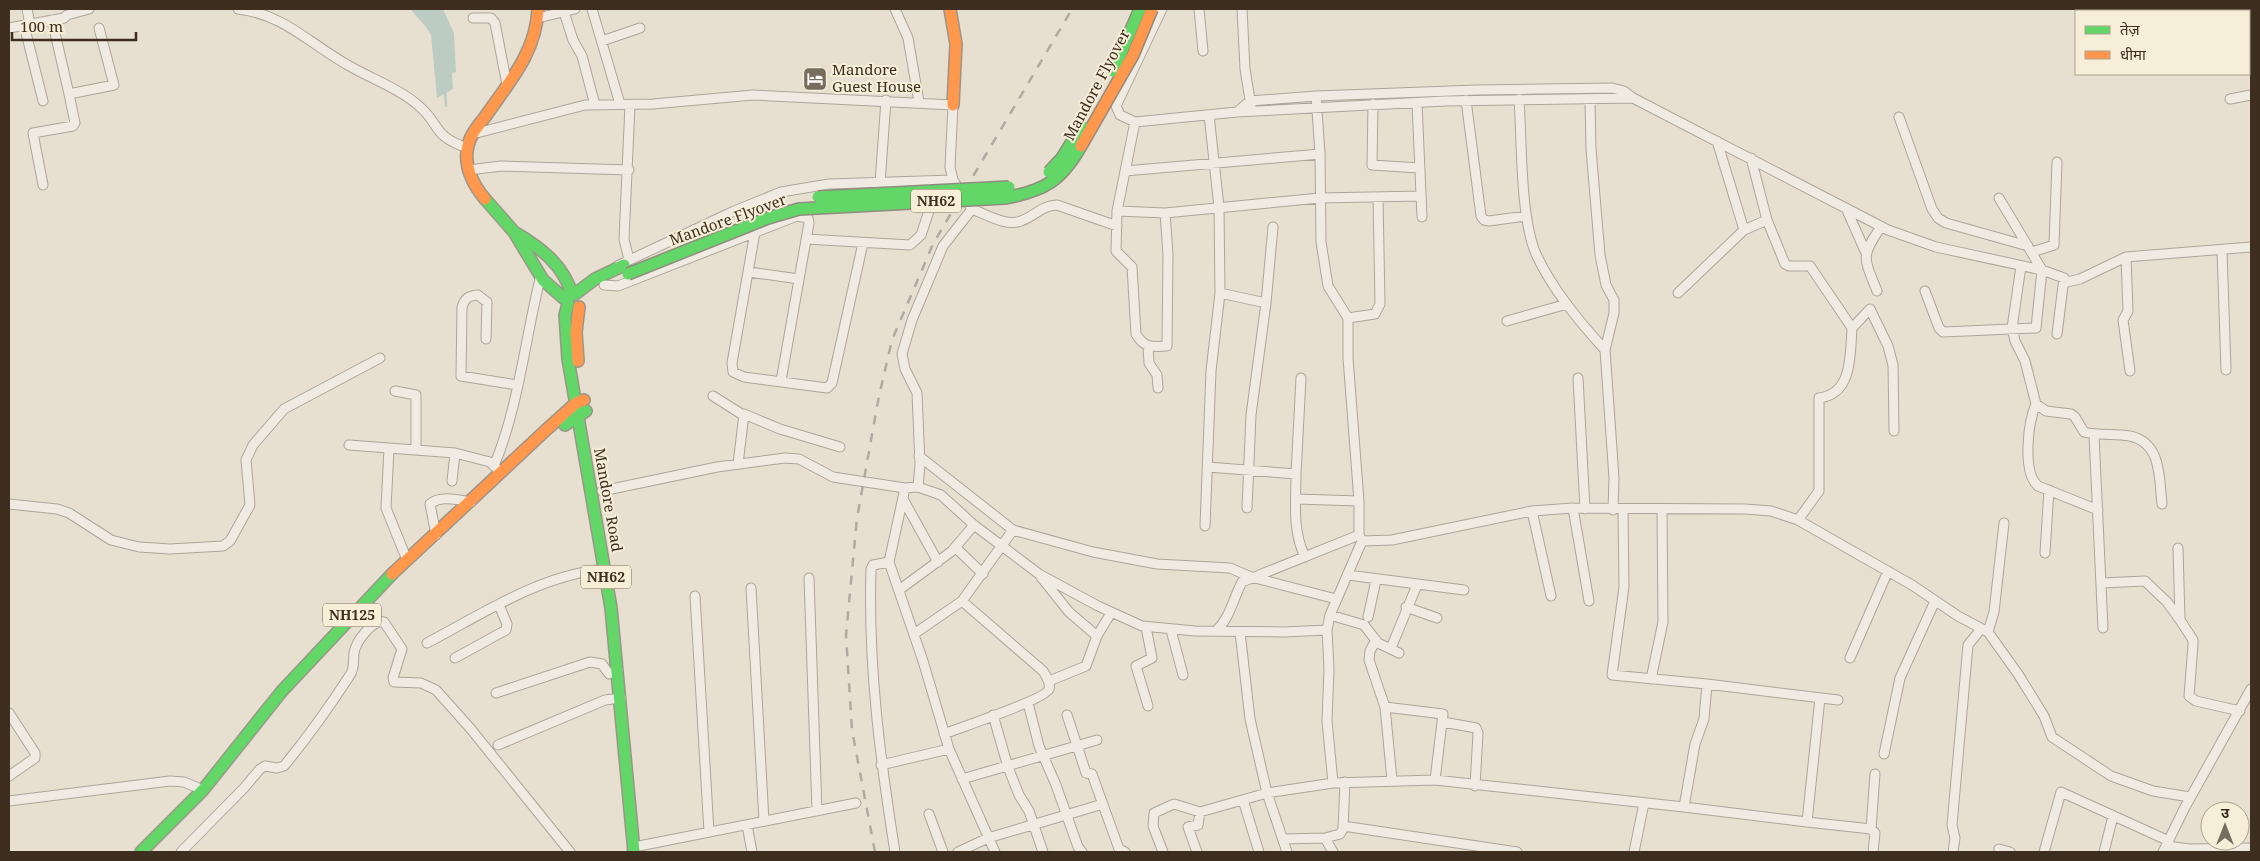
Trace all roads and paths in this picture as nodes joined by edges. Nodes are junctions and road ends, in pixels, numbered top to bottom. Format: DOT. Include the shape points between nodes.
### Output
graph roads {
  1 [pos="27,9"];
  2 [pos="89,9"];
  3 [pos="238,9"];
  4 [pos="575,9"];
  5 [pos="592,9"];
  6 [pos="895,9"];
  7 [pos="950,9"];
  8 [pos="1140,9"];
  9 [pos="1152,9"];
  10 [pos="1162,9"];
  11 [pos="1199,9"];
  12 [pos="1242,9"];
  13 [pos="564,12"];
  14 [pos="538,14"];
  15 [pos="473,18"];
  16 [pos="52,20"];
  17 [pos="27,24"];
  18 [pos="9,28"];
  19 [pos="99,28"];
  20 [pos="640,28"];
  21 [pos="602,41"];
  22 [pos="1202,51"];
  23 [pos="507,85"];
  24 [pos="70,94"];
  25 [pos="2251,95"];
  26 [pos="1316,96"];
  27 [pos="1633,98"];
  28 [pos="1519,99"];
  29 [pos="2230,99"];
  30 [pos="886,100"];
  31 [pos="1466,100"];
  32 [pos="1590,100"];
  33 [pos="43,101"];
  34 [pos="1250,101"];
  35 [pos="919,102"];
  36 [pos="1417,103"];
  37 [pos="620,104"];
  38 [pos="630,104"];
  39 [pos="1373,104"];
  40 [pos="595,105"];
  41 [pos="953,105"];
  42 [pos="1316,109"];
  43 [pos="1252,111"];
  44 [pos="1237,112"];
  45 [pos="1209,115"];
  46 [pos="1899,117"];
  47 [pos="1135,122"];
  48 [pos="472,134"];
  49 [pos="1718,141"];
  50 [pos="467,148"];
  51 [pos="1320,154"];
  52 [pos="1752,158"];
  53 [pos="1216,162"];
  54 [pos="2057,162"];
  55 [pos="1419,168"];
  56 [pos="469,170"];
  57 [pos="629,170"];
  58 [pos="1125,171"];
  59 [pos="940,180"];
  60 [pos="952,180"];
  61 [pos="880,183"];
  62 [pos="43,185"];
  63 [pos="1421,196"];
  64 [pos="1378,197"];
  65 [pos="1320,198"];
  66 [pos="1999,198"];
  67 [pos="1219,207"];
  68 [pos="1846,208"];
  69 [pos="972,209"];
  70 [pos="1117,211"];
  71 [pos="1165,213"];
  72 [pos="1526,216"];
  73 [pos="1422,218"];
  74 [pos="1767,220"];
  75 [pos="1117,226"];
  76 [pos="1274,227"];
  77 [pos="1881,227"];
  78 [pos="1744,230"];
  79 [pos="514,232"];
  80 [pos="755,232"];
  81 [pos="806,239"];
  82 [pos="863,243"];
  83 [pos="2251,247"];
  84 [pos="2030,249"];
  85 [pos="2222,250"];
  86 [pos="1865,251"];
  87 [pos="2126,257"];
  88 [pos="627,266"];
  89 [pos="2022,266"];
  90 [pos="2042,270"];
  91 [pos="749,272"];
  92 [pos="541,275"];
  93 [pos="2064,278"];
  94 [pos="799,279"];
  95 [pos="600,282"];
  96 [pos="1876,291"];
  97 [pos="1924,291"];
  98 [pos="1220,293"];
  99 [pos="1678,293"];
  100 [pos="574,300"];
  101 [pos="1266,303"];
  102 [pos="1567,304"];
  103 [pos="1348,318"];
  104 [pos="1507,321"];
  105 [pos="1852,328"];
  106 [pos="2012,328"];
  107 [pos="2058,334"];
  108 [pos="486,339"];
  109 [pos="1148,347"];
  110 [pos="1605,350"];
  111 [pos="380,358"];
  112 [pos="2226,370"];
  113 [pos="2130,371"];
  114 [pos="1301,378"];
  115 [pos="1578,378"];
  116 [pos="781,382"];
  117 [pos="517,385"];
  118 [pos="1158,388"];
  119 [pos="395,391"];
  120 [pos="713,396"];
  121 [pos="2036,404"];
  122 [pos="581,407"];
  123 [pos="742,416"];
  124 [pos="1894,431"];
  125 [pos="2094,434"];
  126 [pos="349,445"];
  127 [pos="840,447"];
  128 [pos="389,448"];
  129 [pos="416,449"];
  130 [pos="455,453"];
  131 [pos="920,460"];
  132 [pos="738,464"];
  133 [pos="1208,467"];
  134 [pos="497,470"];
  135 [pos="1250,470"];
  136 [pos="1296,474"];
  137 [pos="452,481"];
  138 [pos="918,484"];
  139 [pos="905,488"];
  140 [pos="2049,490"];
  141 [pos="602,491"];
  142 [pos="1296,499"];
  143 [pos="903,500"];
  144 [pos="1359,501"];
  145 [pos="471,502"];
  146 [pos="9,504"];
  147 [pos="2162,504"];
  148 [pos="1586,506"];
  149 [pos="1617,507"];
  150 [pos="1247,508"];
  151 [pos="1573,508"];
  152 [pos="1662,509"];
  153 [pos="2098,510"];
  154 [pos="1532,511"];
  155 [pos="1799,518"];
  156 [pos="2004,523"];
  157 [pos="974,525"];
  158 [pos="1205,526"];
  159 [pos="1013,530"];
  160 [pos="436,535"];
  161 [pos="1360,535"];
  162 [pos="1004,545"];
  163 [pos="955,547"];
  164 [pos="2178,548"];
  165 [pos="2045,553"];
  166 [pos="1303,554"];
  167 [pos="407,560"];
  168 [pos="889,562"];
  169 [pos="938,562"];
  170 [pos="605,569"];
  171 [pos="1888,571"];
  172 [pos="982,574"];
  173 [pos="1039,574"];
  174 [pos="1248,575"];
  175 [pos="1348,575"];
  176 [pos="809,578"];
  177 [pos="1376,580"];
  178 [pos="2102,583"];
  179 [pos="1416,585"];
  180 [pos="751,588"];
  181 [pos="899,590"];
  182 [pos="1464,590"];
  183 [pos="695,596"];
  184 [pos="1551,596"];
  185 [pos="1336,599"];
  186 [pos="962,601"];
  187 [pos="1589,601"];
  188 [pos="1935,601"];
  189 [pos="499,605"];
  190 [pos="1406,607"];
  191 [pos="1111,613"];
  192 [pos="1330,615"];
  193 [pos="1368,617"];
  194 [pos="1437,618"];
  195 [pos="2180,620"];
  196 [pos="1146,627"];
  197 [pos="2103,628"];
  198 [pos="1171,630"];
  199 [pos="1327,630"];
  200 [pos="1216,631"];
  201 [pos="1984,631"];
  202 [pos="1240,632"];
  203 [pos="914,634"];
  204 [pos="1097,636"];
  205 [pos="1376,640"];
  206 [pos="427,644"];
  207 [pos="455,658"];
  208 [pos="1850,658"];
  209 [pos="618,670"];
  210 [pos="1182,674"];
  211 [pos="1651,679"];
  212 [pos="1049,681"];
  213 [pos="1707,684"];
  214 [pos="2251,689"];
  215 [pos="496,693"];
  216 [pos="621,698"];
  217 [pos="1820,698"];
  218 [pos="1838,700"];
  219 [pos="1028,703"];
  220 [pos="1148,706"];
  221 [pos="1385,707"];
  222 [pos="2240,711"];
  223 [pos="9,713"];
  224 [pos="1067,715"];
  225 [pos="994,716"];
  226 [pos="1442,722"];
  227 [pos="944,734"];
  228 [pos="1097,740"];
  229 [pos="498,745"];
  230 [pos="1077,746"];
  231 [pos="949,749"];
  232 [pos="1884,754"];
  233 [pos="1043,756"];
  234 [pos="881,765"];
  235 [pos="1008,767"];
  236 [pos="1875,774"];
  237 [pos="9,776"];
  238 [pos="962,779"];
  239 [pos="1392,780"];
  240 [pos="1435,780"];
  241 [pos="1345,782"];
  242 [pos="1333,783"];
  243 [pos="1475,786"];
  244 [pos="203,790"];
  245 [pos="1267,793"];
  246 [pos="2190,798"];
  247 [pos="9,800"];
  248 [pos="1243,800"];
  249 [pos="1644,803"];
  250 [pos="856,804"];
  251 [pos="1103,804"];
  252 [pos="1684,807"];
  253 [pos="817,811"];
  254 [pos="1200,812"];
  255 [pos="929,814"];
  256 [pos="1067,815"];
  257 [pos="2113,816"];
  258 [pos="764,821"];
  259 [pos="1807,822"];
  260 [pos="747,825"];
  261 [pos="1034,825"];
  262 [pos="1343,826"];
  263 [pos="1871,829"];
  264 [pos="709,832"];
  265 [pos="988,838"];
  266 [pos="1325,838"];
  267 [pos="1283,839"];
  268 [pos="2167,844"];
  269 [pos="2251,848"];
  270 [pos="639,849"];
  271 [pos="1999,849"];
  272 [pos="141,852"];
  273 [pos="154,852"];
  274 [pos="182,852"];
  275 [pos="570,852"];
  276 [pos="752,852"];
  277 [pos="895,852"];
  278 [pos="943,852"];
  279 [pos="958,852"];
  280 [pos="994,852"];
  281 [pos="1043,852"];
  282 [pos="1082,852"];
  283 [pos="1125,852"];
  284 [pos="1163,852"];
  285 [pos="1197,852"];
  286 [pos="1259,852"];
  287 [pos="1288,852"];
  288 [pos="1333,852"];
  289 [pos="1517,852"];
  290 [pos="1634,852"];
  291 [pos="1873,852"];
  292 [pos="1952,852"];
  293 [pos="2010,852"];
  294 [pos="2044,852"];
  295 [pos="2104,852"];
  1 -- 17 [label="street"];
  2 -- 16 [label="street"];
  3 -- 50 [label="street" via="261,12 294,28 344,63 413,101 426,113 441,136"];
  4 -- 13 [label="street"];
  5 -- 21 [label="street"];
  6 -- 35 [label="street" via="908,38"];
  7 -- 41 [label="main road" via="955,34"];
  8 -- 88 [label="main road, Mandore Flyover / NH62, bridge" via="1122,54 1062,158 1051,171 1036,180 1008,188 798,199 755,212"];
  9 -- 88 [label="main road, Mandore Flyover / NH62, bridge" via="1134,55 1072,162 1045,187 1005,198 800,209"];
  10 -- 47 [label="street" via="1116,106 1120,115"];
  11 -- 22 [label="street"];
  12 -- 34 [label="street"];
  13 -- 14 [label="street"];
  13 -- 40 [label="street" via="582,56"];
  14 -- 23 [label="main road" via="525,62"];
  15 -- 23 [label="street" via="491,18 496,24"];
  16 -- 17 [label="street"];
  16 -- 24 [label="street"];
  17 -- 18 [label="street"];
  17 -- 33 [label="street"];
  19 -- 24 [label="street" via="114,85"];
  20 -- 21 [label="street"];
  21 -- 37 [label="street"];
  23 -- 48 [label="main road"];
  24 -- 62 [label="street" via="73,126 33,133"];
  25 -- 29 [label="street"];
  26 -- 27 [label="street" via="1612,88"];
  26 -- 34 [label="street"];
  26 -- 42 [label="street"];
  27 -- 32 [label="street"];
  27 -- 49 [label="street"];
  28 -- 31 [label="street"];
  28 -- 32 [label="street"];
  28 -- 72 [label="street"];
  30 -- 35 [label="street"];
  30 -- 38 [label="street" via="753,95"];
  30 -- 61 [label="street"];
  31 -- 36 [label="street"];
  31 -- 72 [label="street" via="1481,216 1488,221"];
  32 -- 110 [label="street" via="1600,255 1603,276 1614,300"];
  34 -- 43 [label="street"];
  34 -- 44 [label="street"];
  35 -- 41 [label="street"];
  36 -- 39 [label="street"];
  36 -- 55 [label="street"];
  37 -- 38 [label="street"];
  37 -- 40 [label="street"];
  38 -- 57 [label="street"];
  39 -- 42 [label="street"];
  39 -- 55 [label="street" via="1372,165"];
  40 -- 48 [label="street"];
  41 -- 60 [label="street"];
  42 -- 43 [label="street"];
  42 -- 51 [label="street"];
  43 -- 44 [label="street"];
  44 -- 45 [label="street"];
  45 -- 47 [label="street"];
  45 -- 53 [label="street"];
  46 -- 84 [label="street" via="1938,218"];
  47 -- 58 [label="street"];
  48 -- 50 [label="main road"];
  49 -- 52 [label="street"];
  49 -- 78 [label="street"];
  50 -- 56 [label="main road"];
  51 -- 53 [label="street"];
  51 -- 65 [label="street"];
  52 -- 68 [label="street"];
  52 -- 74 [label="street"];
  53 -- 58 [label="street"];
  53 -- 67 [label="street"];
  54 -- 84 [label="street" via="2054,245"];
  55 -- 63 [label="street"];
  56 -- 57 [label="street" via="501,166"];
  56 -- 79 [label="main road" via="480,194"];
  57 -- 88 [label="street" via="624,239"];
  58 -- 70 [label="street"];
  59 -- 60 [label="street"];
  59 -- 61 [label="street"];
  59 -- 82 [label="street" via="924,229 914,244"];
  60 -- 69 [label="street"];
  61 -- 88 [label="street" via="829,184 781,192 732,212"];
  63 -- 64 [label="street"];
  63 -- 73 [label="street"];
  64 -- 65 [label="street"];
  64 -- 103 [label="street" via="1380,304 1375,314"];
  65 -- 67 [label="street"];
  65 -- 103 [label="street" via="1321,242 1328,286"];
  66 -- 84 [label="street"];
  67 -- 71 [label="street"];
  67 -- 98 [label="street"];
  68 -- 77 [label="street"];
  68 -- 86 [label="street"];
  69 -- 75 [label="street" via="1010,223 1021,221 1048,205 1057,205"];
  69 -- 131 [label="street" via="943,246 912,320 902,354 905,369 917,393"];
  70 -- 71 [label="street"];
  70 -- 75 [label="street"];
  71 -- 109 [label="street" via="1167,346"];
  72 -- 102 [label="street" via="1536,254"];
  74 -- 78 [label="street"];
  74 -- 105 [label="street" via="1784,264 1810,266"];
  75 -- 109 [label="street" via="1116,251 1132,267 1136,334"];
  76 -- 101 [label="street"];
  77 -- 86 [label="street"];
  77 -- 89 [label="street" via="1936,247"];
  78 -- 99 [label="street"];
  79 -- 92 [label="main road"];
  79 -- 100 [label="main road" via="548,256 567,280"];
  80 -- 81 [label="street" via="804,216 809,223"];
  80 -- 91 [label="street"];
  80 -- 95 [label="street" via="618,286"];
  81 -- 82 [label="street"];
  81 -- 94 [label="street"];
  82 -- 116 [label="street" via="830,387"];
  83 -- 85 [label="street"];
  84 -- 90 [label="street"];
  85 -- 87 [label="street"];
  85 -- 112 [label="street"];
  86 -- 96 [label="street"];
  87 -- 93 [label="street" via="2080,279 2067,282"];
  87 -- 113 [label="street" via="2128,311 2123,320"];
  88 -- 95 [label="main road, Mandore Flyover / NH62"];
  89 -- 90 [label="street"];
  89 -- 106 [label="street"];
  90 -- 93 [label="street"];
  90 -- 106 [label="street" via="2036,328"];
  91 -- 94 [label="street"];
  91 -- 116 [label="street" via="733,372 744,377"];
  92 -- 100 [label="main road" via="559,296"];
  92 -- 117 [label="street"];
  93 -- 107 [label="street"];
  94 -- 116 [label="street"];
  95 -- 100 [label="main road, NH62"];
  97 -- 106 [label="street" via="1943,332"];
  98 -- 101 [label="street"];
  98 -- 133 [label="street" via="1211,371"];
  100 -- 122 [label="main road, NH62"];
  101 -- 135 [label="street" via="1251,415"];
  102 -- 104 [label="street"];
  102 -- 110 [label="street"];
  103 -- 144 [label="street"];
  105 -- 124 [label="street" via="1870,309 1888,346 1893,365"];
  105 -- 155 [label="street" via="1850,360 1840,390 1819,398 1819,490"];
  106 -- 121 [label="street"];
  108 -- 117 [label="street" via="488,302 478,294 470,296 464,299 462,307 461,376"];
  109 -- 118 [label="street" via="1149,362 1157,375"];
  110 -- 149 [label="street"];
  111 -- 146 [label="street" via="284,409 253,445 246,460 250,506 230,541 223,546 139,547 111,540 69,513 57,509"];
  114 -- 136 [label="street"];
  115 -- 148 [label="street"];
  117 -- 134 [label="street" via="511,423"];
  119 -- 129 [label="street" via="416,395"];
  120 -- 123 [label="street"];
  121 -- 125 [label="street" via="2046,411 2071,414 2084,432"];
  121 -- 140 [label="street" via="2030,421 2029,474 2038,486"];
  122 -- 134 [label="main road, NH125"];
  122 -- 141 [label="main road, Mandore Road / NH62"];
  122 -- 170 [label="main road, Mandore Road / NH62"];
  122 -- 273 [label="main road, NH125" via="363,614 289,695 209,795"];
  123 -- 127 [label="street"];
  123 -- 132 [label="street"];
  125 -- 147 [label="street" via="2131,436 2148,444 2156,459"];
  125 -- 153 [label="street"];
  126 -- 128 [label="street"];
  128 -- 129 [label="street"];
  128 -- 167 [label="street" via="386,508"];
  129 -- 130 [label="street"];
  130 -- 134 [label="street" via="490,462"];
  130 -- 137 [label="street"];
  131 -- 138 [label="street"];
  131 -- 159 [label="street"];
  132 -- 139 [label="street" via="800,459 833,477"];
  132 -- 141 [label="street"];
  133 -- 135 [label="street"];
  133 -- 158 [label="street"];
  134 -- 145 [label="main road, NH125"];
  135 -- 136 [label="street"];
  135 -- 150 [label="street"];
  136 -- 142 [label="street"];
  138 -- 139 [label="street"];
  138 -- 157 [label="street" via="942,495"];
  139 -- 143 [label="street"];
  140 -- 153 [label="street"];
  140 -- 165 [label="street"];
  141 -- 270 [label="main road, Mandore Road / NH62" via="621,606"];
  142 -- 144 [label="street"];
  142 -- 166 [label="street" via="1297,540"];
  143 -- 168 [label="street"];
  143 -- 169 [label="street"];
  144 -- 161 [label="street"];
  145 -- 160 [label="main road, NH125"];
  145 -- 160 [label="street" via="443,498 430,504"];
  148 -- 149 [label="street"];
  148 -- 151 [label="street"];
  149 -- 152 [label="street"];
  149 -- 211 [label="street" via="1624,587 1612,675"];
  151 -- 154 [label="street"];
  151 -- 187 [label="street"];
  152 -- 155 [label="street" via="1745,509"];
  152 -- 211 [label="street" via="1664,608"];
  153 -- 178 [label="street"];
  154 -- 161 [label="street" via="1392,540"];
  154 -- 184 [label="street"];
  155 -- 171 [label="street"];
  156 -- 201 [label="street" via="1994,612"];
  157 -- 162 [label="street"];
  157 -- 163 [label="street"];
  159 -- 162 [label="street"];
  159 -- 174 [label="street" via="1092,552 1157,564 1230,568"];
  160 -- 167 [label="main road, NH125"];
  161 -- 166 [label="street"];
  161 -- 175 [label="street"];
  162 -- 172 [label="street"];
  162 -- 173 [label="street"];
  163 -- 169 [label="street"];
  163 -- 172 [label="street"];
  164 -- 195 [label="street"];
  166 -- 174 [label="street"];
  167 -- 244 [label="main road, NH125" via="282,691"];
  168 -- 181 [label="street"];
  168 -- 234 [label="street" via="873,565 871,569 870,647"];
  169 -- 181 [label="street"];
  170 -- 189 [label="street" via="568,574"];
  170 -- 209 [label="main road, Mandore Road / NH62"];
  171 -- 188 [label="street"];
  171 -- 208 [label="street"];
  172 -- 186 [label="street"];
  173 -- 191 [label="street"];
  173 -- 204 [label="street" via="1069,612"];
  174 -- 185 [label="street"];
  174 -- 200 [label="street" via="1234,597 1225,623"];
  175 -- 177 [label="street"];
  175 -- 185 [label="street"];
  176 -- 253 [label="street"];
  177 -- 179 [label="street"];
  177 -- 193 [label="street"];
  178 -- 195 [label="street" via="2145,581"];
  178 -- 197 [label="street"];
  179 -- 182 [label="street"];
  179 -- 190 [label="street"];
  180 -- 258 [label="street"];
  181 -- 203 [label="street"];
  183 -- 264 [label="street"];
  185 -- 192 [label="street"];
  186 -- 203 [label="street"];
  186 -- 212 [label="street" via="1043,670"];
  188 -- 201 [label="street"];
  188 -- 232 [label="street" via="1900,678"];
  189 -- 206 [label="street"];
  189 -- 207 [label="street" via="507,624 506,630"];
  190 -- 194 [label="street"];
  190 -- 205 [label="street" via="1395,651"];
  191 -- 196 [label="street"];
  191 -- 204 [label="street"];
  192 -- 199 [label="street"];
  192 -- 205 [label="street" via="1364,625"];
  195 -- 222 [label="street" via="2193,640 2189,696 2196,701"];
  196 -- 198 [label="street"];
  196 -- 220 [label="street" via="1152,658 1136,666"];
  198 -- 200 [label="street"];
  198 -- 210 [label="street"];
  199 -- 202 [label="street"];
  199 -- 242 [label="street" via="1327,720"];
  200 -- 202 [label="street"];
  201 -- 246 [label="street" via="2018,674 2044,716 2052,736 2111,776 2153,791"];
  201 -- 292 [label="street" via="1968,646"];
  202 -- 245 [label="street" via="1250,719"];
  203 -- 227 [label="street"];
  204 -- 212 [label="street" via="1084,668"];
  205 -- 221 [label="street" via="1369,660"];
  209 -- 215 [label="street" via="609,674 602,664 590,662"];
  209 -- 216 [label="main road, Mandore Road / NH62"];
  211 -- 213 [label="street"];
  212 -- 219 [label="street" via="1046,694"];
  213 -- 217 [label="street"];
  213 -- 252 [label="street" via="1704,719 1695,744"];
  214 -- 222 [label="street"];
  216 -- 229 [label="street" via="604,700"];
  216 -- 270 [label="main road, Mandore Road / NH62"];
  217 -- 218 [label="street"];
  217 -- 259 [label="street"];
  219 -- 225 [label="street"];
  219 -- 233 [label="street"];
  221 -- 226 [label="street" via="1442,713"];
  221 -- 239 [label="street"];
  222 -- 246 [label="street"];
  223 -- 237 [label="street" via="36,753 36,758"];
  224 -- 230 [label="street"];
  225 -- 227 [label="street"];
  225 -- 235 [label="street"];
  226 -- 240 [label="street"];
  226 -- 243 [label="street" via="1476,728"];
  227 -- 231 [label="street"];
  228 -- 230 [label="street"];
  230 -- 233 [label="street"];
  230 -- 251 [label="street" via="1086,773 1092,774"];
  231 -- 234 [label="street"];
  231 -- 238 [label="street"];
  233 -- 235 [label="street"];
  233 -- 256 [label="street"];
  234 -- 277 [label="street"];
  235 -- 238 [label="street"];
  235 -- 261 [label="street"];
  236 -- 263 [label="street"];
  238 -- 265 [label="street"];
  239 -- 240 [label="street"];
  239 -- 241 [label="street"];
  240 -- 243 [label="street"];
  241 -- 242 [label="street"];
  241 -- 262 [label="street"];
  242 -- 245 [label="street"];
  243 -- 249 [label="street"];
  244 -- 247 [label="street" via="184,782 170,781"];
  244 -- 272 [label="main road, NH125"];
  245 -- 248 [label="street"];
  245 -- 267 [label="street"];
  246 -- 268 [label="street"];
  248 -- 254 [label="street"];
  248 -- 286 [label="street"];
  249 -- 252 [label="street"];
  249 -- 290 [label="street"];
  250 -- 253 [label="street"];
  251 -- 256 [label="street"];
  251 -- 283 [label="street" via="1119,848"];
  252 -- 259 [label="street"];
  253 -- 258 [label="street"];
  254 -- 284 [label="street" via="1174,804 1154,813 1153,826"];
  254 -- 285 [label="street" via="1198,825 1188,827"];
  255 -- 278 [label="street"];
  256 -- 261 [label="street"];
  256 -- 282 [label="street"];
  257 -- 268 [label="street"];
  257 -- 294 [label="street" via="2061,792"];
  257 -- 295 [label="street"];
  258 -- 260 [label="street"];
  259 -- 263 [label="street"];
  260 -- 264 [label="street"];
  260 -- 276 [label="street"];
  261 -- 265 [label="street"];
  261 -- 281 [label="street"];
  262 -- 266 [label="street" via="1340,834"];
  262 -- 289 [label="street"];
  263 -- 291 [label="street" via="1875,833"];
  264 -- 270 [label="street"];
  265 -- 279 [label="street"];
  265 -- 280 [label="street"];
  266 -- 267 [label="street"];
  266 -- 288 [label="street"];
  267 -- 287 [label="street"];
  268 -- 269 [label="street" via="2190,849"];
  271 -- 293 [label="street"];
  274 -- 275 [label="street" via="260,768 284,766 351,674 355,649 361,639 372,625 380,621 384,622 402,649 394,682 421,683 436,690"];
}
